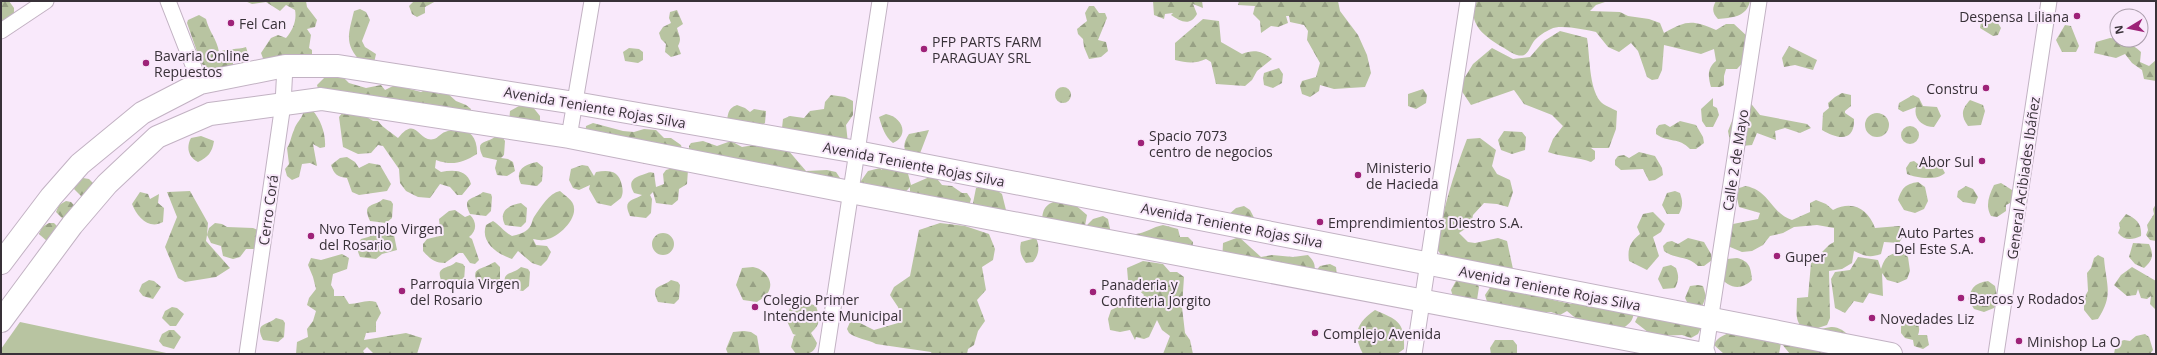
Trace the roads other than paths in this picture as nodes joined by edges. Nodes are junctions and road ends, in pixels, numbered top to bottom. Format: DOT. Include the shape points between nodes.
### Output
graph roads {
  1 [pos="46,1"];
  2 [pos="168,1"];
  3 [pos="592,1"];
  4 [pos="880,1"];
  5 [pos="1468,1"];
  6 [pos="1760,1"];
  7 [pos="2049,1"];
  8 [pos="1,31"];
  9 [pos="285,66"];
  10 [pos="200,83"];
  11 [pos="575,103"];
  12 [pos="284,104"];
  13 [pos="569,137"];
  14 [pos="857,152"];
  15 [pos="850,192"];
  16 [pos="1,263"];
  17 [pos="1427,263"];
  18 [pos="1423,301"];
  19 [pos="1710,320"];
  20 [pos="1,321"];
  21 [pos="247,354"];
  22 [pos="826,354"];
  23 [pos="1414,354"];
  24 [pos="1704,354"];
  25 [pos="1891,354"];
  26 [pos="1996,354"];
  1 -- 8 [label="street"];
  2 -- 10 [label="street"];
  3 -- 11 [label="street"];
  4 -- 14 [label="street"];
  5 -- 17 [label="street"];
  6 -- 19 [label="street, Calle 2 de Mayo"];
  7 -- 26 [label="street, General Acibiades Ibáñez"];
  9 -- 10 [label="street, Avenida Teniente Rojas Silva"];
  9 -- 11 [label="street, Avenida Teniente Rojas Silva" via="338,66"];
  9 -- 12 [label="street, Cerro Corá"];
  10 -- 16 [label="street, Avenida Teniente Rojas Silva" via="142,112 96,149 51,197"];
  11 -- 13 [label="street"];
  11 -- 14 [label="street, Avenida Teniente Rojas Silva"];
  12 -- 13 [label="street" via="321,99"];
  12 -- 20 [label="street" via="210,114 157,137 106,184"];
  12 -- 21 [label="street, Cerro Corá"];
  13 -- 15 [label="street"];
  14 -- 15 [label="street"];
  14 -- 17 [label="street, Avenida Teniente Rojas Silva"];
  15 -- 18 [label="street"];
  15 -- 22 [label="street"];
  17 -- 18 [label="street"];
  17 -- 19 [label="street, Avenida Teniente Rojas Silva"];
  18 -- 23 [label="street"];
  18 -- 24 [label="street"];
  19 -- 24 [label="street, Calle 2 de Mayo"];
  19 -- 25 [label="street, Avenida Teniente Rojas Silva"];
}
